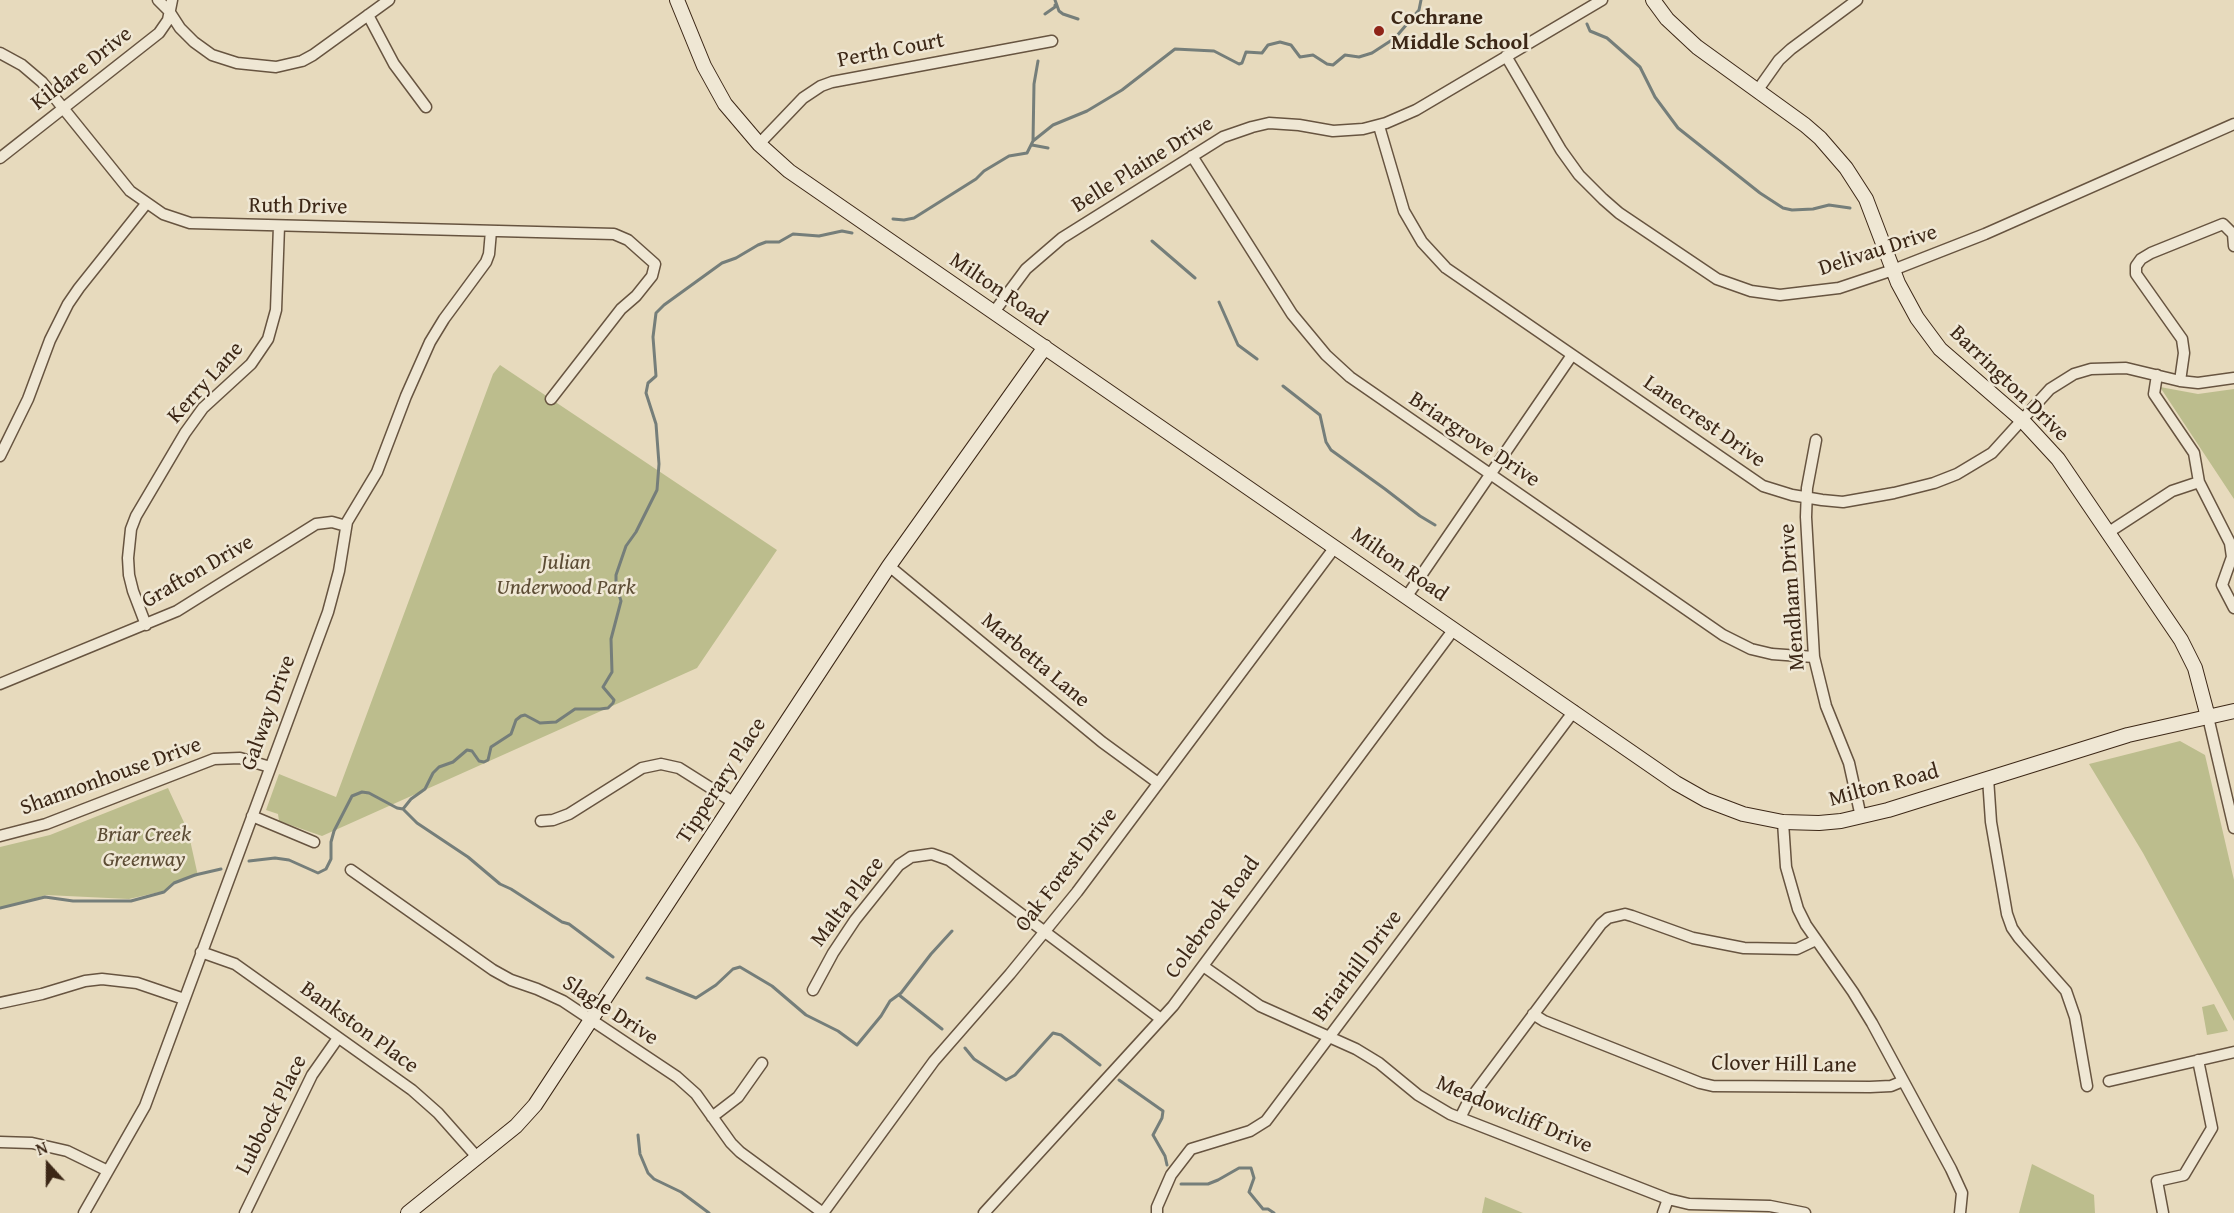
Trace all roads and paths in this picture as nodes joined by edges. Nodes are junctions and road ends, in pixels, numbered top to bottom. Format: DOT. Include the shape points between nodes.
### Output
graph roads {
  1 [pos="158,0"];
  2 [pos="389,0"];
  3 [pos="677,0"];
  4 [pos="1602,0"];
  5 [pos="1653,0"];
  6 [pos="1857,0"];
  7 [pos="170,5"];
  8 [pos="368,15"];
  9 [pos="1052,41"];
  10 [pos="0,53"];
  11 [pos="1506,56"];
  12 [pos="1756,91"];
  13 [pos="426,107"];
  14 [pos="63,108"];
  15 [pos="2234,124"];
  16 [pos="1379,126"];
  17 [pos="759,144"];
  18 [pos="1192,156"];
  19 [pos="0,158"];
  20 [pos="146,204"];
  21 [pos="279,226"];
  22 [pos="491,231"];
  23 [pos="2234,246"];
  24 [pos="1893,270"];
  25 [pos="994,312"];
  26 [pos="1045,347"];
  27 [pos="1572,355"];
  28 [pos="2157,375"];
  29 [pos="2234,378"];
  30 [pos="2180,381"];
  31 [pos="551,399"];
  32 [pos="2022,420"];
  33 [pos="1816,440"];
  34 [pos="0,456"];
  35 [pos="1490,474"];
  36 [pos="2199,482"];
  37 [pos="1806,497"];
  38 [pos="346,526"];
  39 [pos="2109,532"];
  40 [pos="1335,547"];
  41 [pos="889,566"];
  42 [pos="1407,596"];
  43 [pos="2234,608"];
  44 [pos="146,625"];
  45 [pos="1454,629"];
  46 [pos="1814,657"];
  47 [pos="0,684"];
  48 [pos="1574,711"];
  49 [pos="2234,711"];
  50 [pos="2208,717"];
  51 [pos="270,767"];
  52 [pos="1988,778"];
  53 [pos="1158,783"];
  54 [pos="733,802"];
  55 [pos="252,816"];
  56 [pos="1861,817"];
  57 [pos="541,821"];
  58 [pos="1783,822"];
  59 [pos="2234,828"];
  60 [pos="0,836"];
  61 [pos="314,842"];
  62 [pos="351,870"];
  63 [pos="1045,932"];
  64 [pos="1816,940"];
  65 [pos="201,952"];
  66 [pos="1203,966"];
  67 [pos="813,990"];
  68 [pos="184,999"];
  69 [pos="0,1003"];
  70 [pos="1533,1014"];
  71 [pos="1161,1019"];
  72 [pos="590,1020"];
  73 [pos="1329,1037"];
  74 [pos="338,1038"];
  75 [pos="2234,1052"];
  76 [pos="2198,1060"];
  77 [pos="762,1063"];
  78 [pos="1903,1081"];
  79 [pos="2109,1081"];
  80 [pos="2087,1086"];
  81 [pos="712,1117"];
  82 [pos="1460,1118"];
  83 [pos="0,1142"];
  84 [pos="477,1157"];
  85 [pos="108,1171"];
  86 [pos="1668,1199"];
  87 [pos="84,1213"];
  88 [pos="245,1213"];
  89 [pos="408,1213"];
  90 [pos="823,1213"];
  91 [pos="984,1213"];
  92 [pos="1157,1213"];
  93 [pos="1664,1213"];
  94 [pos="1805,1213"];
  95 [pos="1960,1213"];
  96 [pos="2163,1213"];
  1 -- 7 [label="street"];
  2 -- 8 [label="street"];
  3 -- 17 [label="street, Milton Road" via="712,83 739,123"];
  4 -- 11 [label="street, Belle Plaine Drive"];
  5 -- 12 [label="street, Barrington Drive" via="1689,41"];
  6 -- 12 [label="street" via="1791,49"];
  7 -- 8 [label="street" via="180,28 212,55 237,63 276,67 313,55"];
  7 -- 14 [label="street, Kildare Drive" via="165,26 159,33"];
  8 -- 13 [label="street" via="394,64"];
  9 -- 17 [label="street, Perth Court" via="820,86 803,98"];
  10 -- 14 [label="street, Ruth Drive" via="33,74"];
  11 -- 16 [label="street, Belle Plaine Drive" via="1416,110"];
  11 -- 24 [label="street, Delivau Drive" via="1579,175 1619,213 1708,274 1743,289 1780,295 1839,288"];
  12 -- 24 [label="street, Barrington Drive" via="1820,138 1846,168 1866,200"];
  14 -- 19 [label="street, Kildare Drive"];
  14 -- 20 [label="street, Ruth Drive" via="130,191"];
  15 -- 24 [label="street, Delivau Drive" via="1985,234"];
  16 -- 18 [label="street, Belle Plaine Drive" via="1333,130 1269,123 1235,131"];
  16 -- 27 [label="street, Lanecrest Drive" via="1398,197 1422,242 1446,268"];
  17 -- 25 [label="street, Milton Road" via="789,171"];
  18 -- 25 [label="street, Belle Plaine Drive" via="1062,238 1026,269"];
  18 -- 35 [label="street, Briargrove Drive" via="1292,314 1326,355 1385,403"];
  20 -- 21 [label="street, Ruth Drive" via="190,223"];
  20 -- 34 [label="street" via="68,304"];
  21 -- 22 [label="street, Ruth Drive"];
  21 -- 44 [label="street, Kerry Lane" via="276,310 268,339 251,364 203,408 184,433 131,529 129,575"];
  22 -- 31 [label="street, Ruth Drive" via="614,234 628,240 655,264 644,287 621,309"];
  22 -- 38 [label="street, Galway Drive" via="486,262 430,342 380,465"];
  23 -- 30 [label="street" via="2233,234 2223,224 2151,253 2136,266 2136,274 2182,339"];
  24 -- 32 [label="street, Barrington Drive" via="1910,307 1932,340"];
  25 -- 26 [label="street, Milton Road"];
  26 -- 40 [label="street, Milton Road"];
  26 -- 41 [label="street, Tipperary Place"];
  27 -- 35 [label="street"];
  27 -- 37 [label="street, Lanecrest Drive" via="1757,483"];
  28 -- 30 [label="street, Lanecrest Drive"];
  28 -- 32 [label="street, Lanecrest Drive" via="2119,367 2082,372 2050,389"];
  28 -- 36 [label="street" via="2154,394 2194,453"];
  29 -- 30 [label="street, Lanecrest Drive" via="2198,384"];
  32 -- 37 [label="street, Lanecrest Drive" via="1984,458 1934,483 1843,501"];
  32 -- 39 [label="street, Barrington Drive" via="2058,459"];
  33 -- 37 [label="street, Mendham Drive"];
  35 -- 42 [label="street"];
  35 -- 46 [label="street, Briargrove Drive" via="1723,635 1751,649"];
  36 -- 39 [label="street" via="2172,491"];
  36 -- 43 [label="street" via="2230,543 2232,557 2222,585"];
  37 -- 46 [label="street, Mendham Drive"];
  38 -- 44 [label="street, Grafton Drive" via="332,522 316,524 177,611"];
  38 -- 51 [label="street, Galway Drive" via="333,597"];
  39 -- 50 [label="street, Barrington Drive" via="2181,640 2195,668"];
  40 -- 42 [label="street, Milton Road"];
  40 -- 53 [label="street, Oak Forest Drive"];
  41 -- 53 [label="street, Marbetta Lane" via="1102,742"];
  41 -- 54 [label="street, Tipperary Place"];
  42 -- 45 [label="street, Milton Road"];
  44 -- 47 [label="street, Grafton Drive"];
  45 -- 48 [label="street, Milton Road"];
  45 -- 66 [label="street, Colebrook Road"];
  46 -- 56 [label="street, Mendham Drive" via="1826,706 1849,763"];
  48 -- 58 [label="street, Milton Road" via="1706,800 1743,814"];
  48 -- 73 [label="street, Briarhill Drive"];
  49 -- 50 [label="street, Milton Road"];
  50 -- 52 [label="street, Milton Road" via="2128,735"];
  50 -- 59 [label="street, Barrington Drive"];
  51 -- 55 [label="street, Galway Drive"];
  51 -- 60 [label="street, Shannonhouse Drive" via="240,758 214,759 46,824"];
  52 -- 56 [label="street, Milton Road"];
  52 -- 80 [label="street" via="1991,822 2007,914 2019,938 2066,991 2075,1017"];
  53 -- 63 [label="street, Oak Forest Drive"];
  54 -- 57 [label="street" via="679,768 661,764 642,768 569,814"];
  54 -- 72 [label="street, Tipperary Place"];
  55 -- 61 [label="street"];
  55 -- 65 [label="street, Galway Drive"];
  56 -- 58 [label="street, Milton Road" via="1819,824"];
  58 -- 64 [label="street" via="1792,893"];
  62 -- 72 [label="street, Slagle Drive" via="493,970 548,993"];
  63 -- 67 [label="street, Malta Place" via="949,860 924,854 905,860 883,884 833,953"];
  63 -- 71 [label="street, Malta Place"];
  63 -- 90 [label="street, Oak Forest Drive" via="934,1062"];
  64 -- 70 [label="street" via="1797,949 1744,948 1693,938 1632,916 1616,915 1601,924"];
  64 -- 78 [label="street" via="1853,992"];
  65 -- 68 [label="street, Galway Drive"];
  65 -- 74 [label="street, Bankston Place" via="235,964"];
  66 -- 71 [label="street, Colebrook Road"];
  66 -- 73 [label="street, Meadowcliff Drive" via="1260,1006"];
  68 -- 69 [label="street" via="137,983 102,979"];
  68 -- 85 [label="street, Galway Drive" via="145,1106"];
  70 -- 78 [label="street, Clover Hill Lane" via="1544,1022 1713,1086 1870,1087"];
  70 -- 82 [label="street"];
  71 -- 91 [label="street, Colebrook Road"];
  72 -- 81 [label="street, Slagle Drive" via="677,1077 696,1094"];
  72 -- 84 [label="street, Tipperary Place" via="528,1115"];
  73 -- 82 [label="street, Meadowcliff Drive" via="1379,1063 1428,1103"];
  73 -- 92 [label="street, Briarhill Drive" via="1260,1126 1186,1153 1171,1175"];
  74 -- 84 [label="street, Bankston Place" via="423,1098"];
  74 -- 88 [label="street, Lubbock Place" via="312,1076"];
  75 -- 76 [label="street"];
  76 -- 79 [label="street"];
  76 -- 96 [label="street" via="2212,1128 2184,1175 2157,1181"];
  77 -- 81 [label="street" via="738,1097"];
  78 -- 95 [label="street" via="1961,1188"];
  81 -- 90 [label="street, Slagle Drive" via="740,1152"];
  82 -- 86 [label="street, Meadowcliff Drive"];
  83 -- 85 [label="street" via="32,1143 67,1151"];
  84 -- 89 [label="street, Tipperary Place"];
  85 -- 87 [label="street, Galway Drive"];
  86 -- 93 [label="street"];
  86 -- 94 [label="street, Meadowcliff Drive" via="1689,1204 1770,1206"];
}
